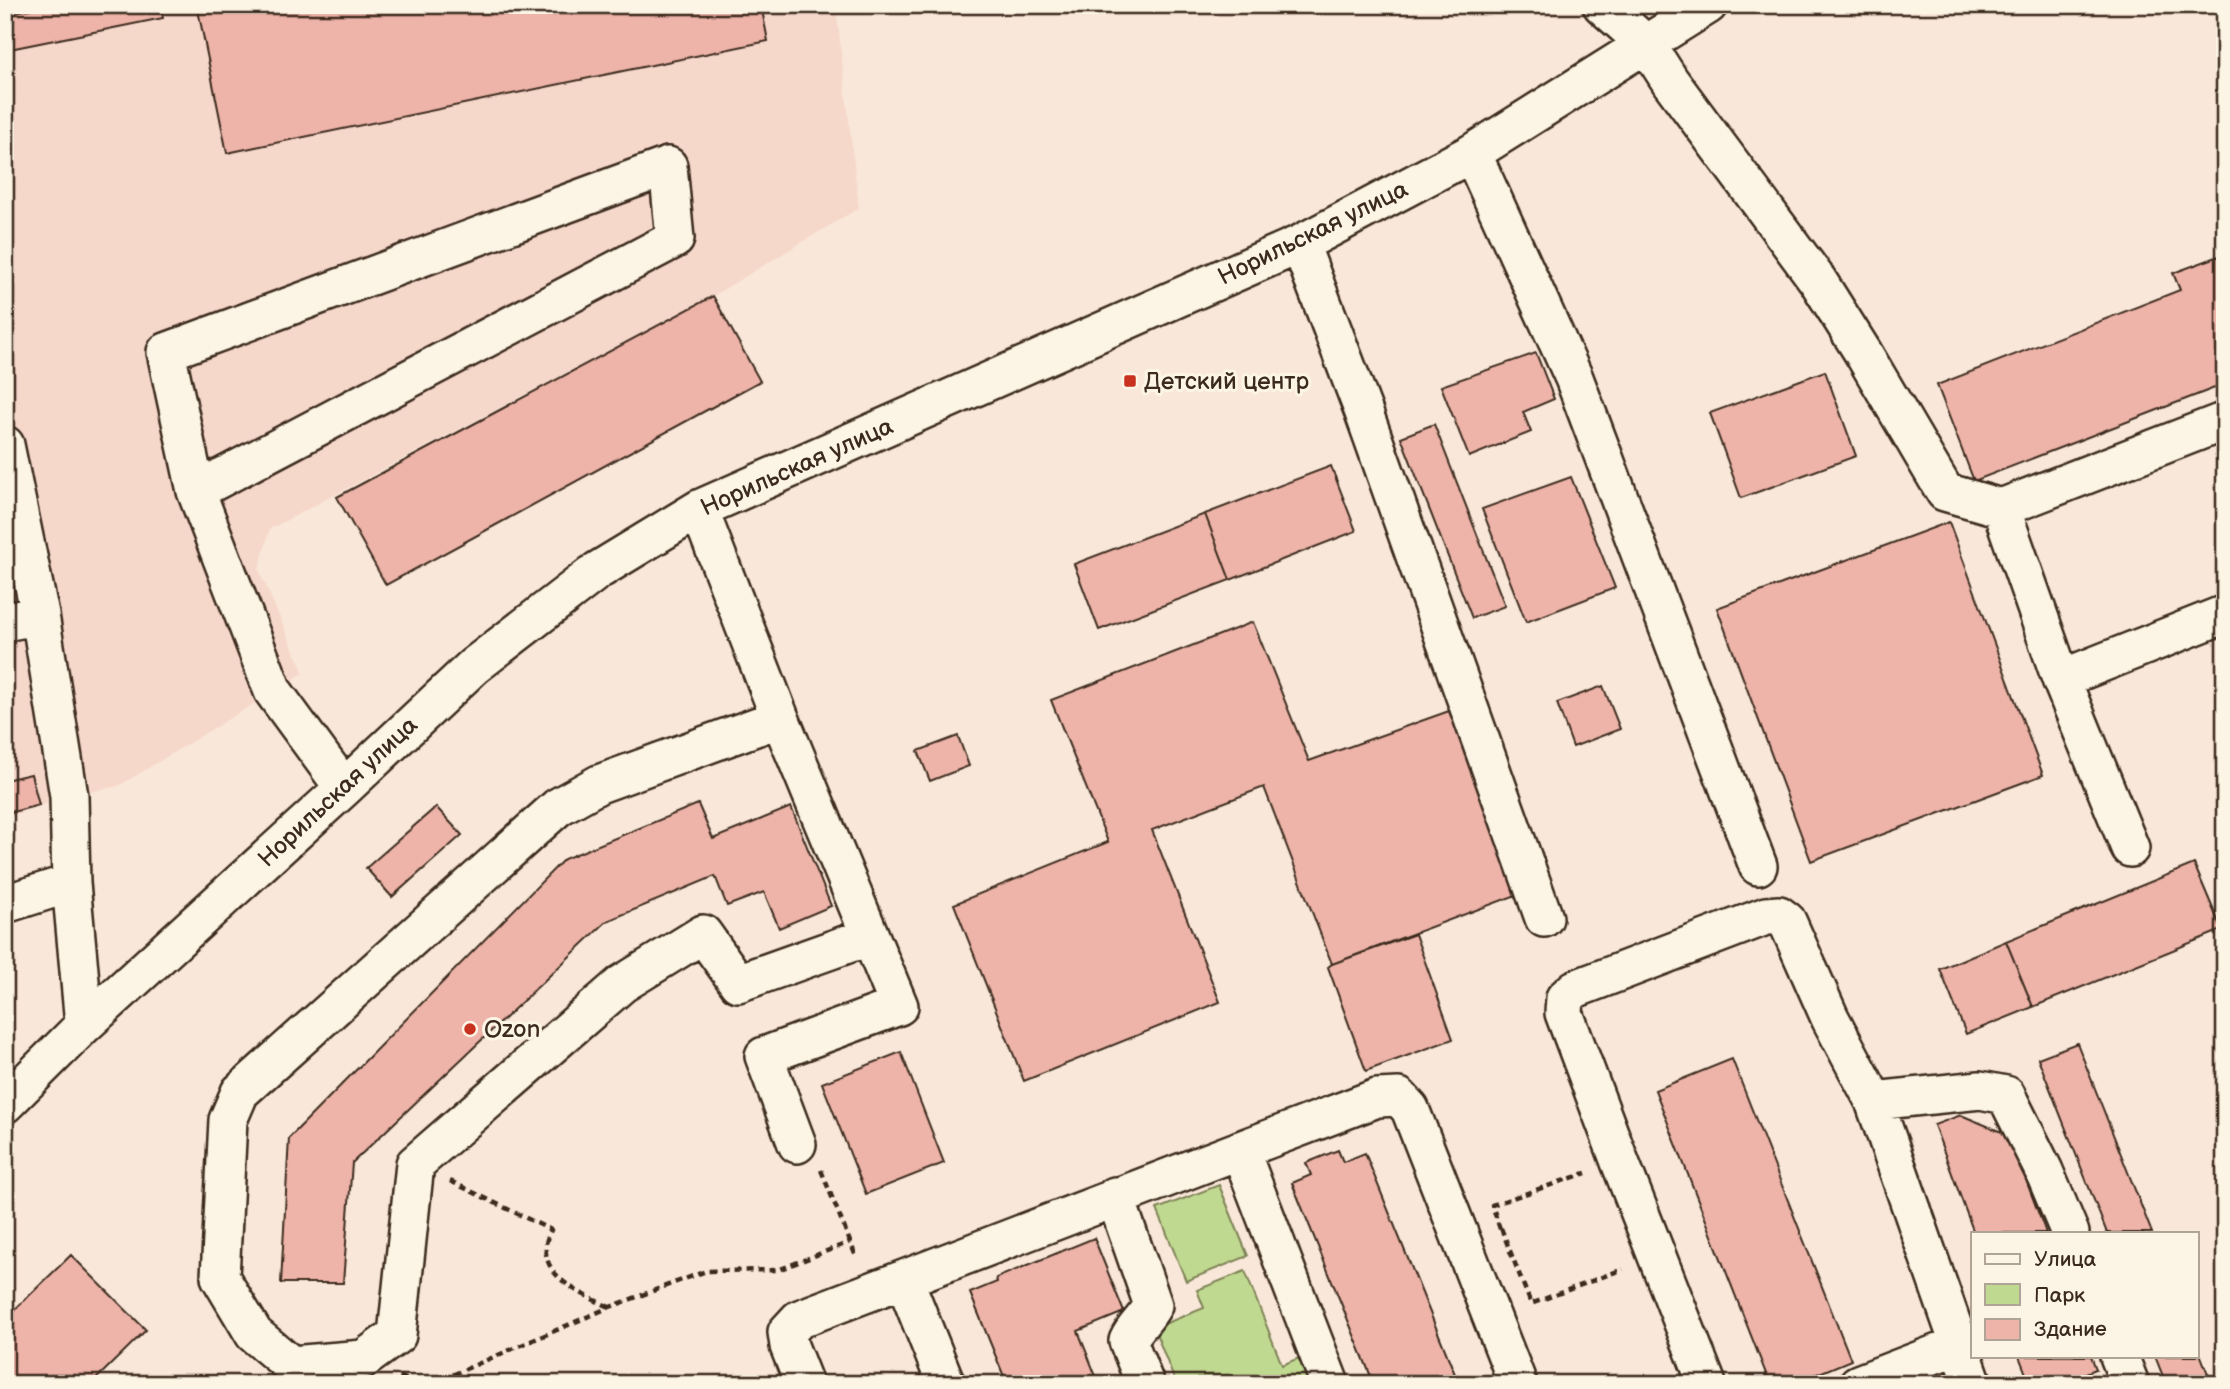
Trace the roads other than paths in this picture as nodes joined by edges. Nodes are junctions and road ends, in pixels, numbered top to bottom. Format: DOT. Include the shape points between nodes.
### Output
graph roads {
  1 [pos="1602,5"];
  2 [pos="1707,5"];
  3 [pos="1647,45"];
  4 [pos="1472,153"];
  5 [pos="1300,244"];
  6 [pos="2225,421"];
  7 [pos="5,445"];
  8 [pos="196,491"];
  9 [pos="2001,508"];
  10 [pos="699,509"];
  11 [pos="2225,614"];
  12 [pos="40,615"];
  13 [pos="5,622"];
  14 [pos="2061,679"];
  15 [pos="780,718"];
  16 [pos="344,788"];
  17 [pos="2130,848"];
  18 [pos="1758,866"];
  19 [pos="71,883"];
  20 [pos="5,904"];
  21 [pos="1544,918"];
  22 [pos="870,936"];
  23 [pos="84,1025"];
  24 [pos="1874,1101"];
  25 [pos="5,1104"];
  26 [pos="797,1144"];
  27 [pos="1240,1150"];
  28 [pos="1115,1196"];
  29 [pos="2070,1232"];
  30 [pos="887,1285"];
  31 [pos="1959,1345"];
  32 [pos="2120,1358"];
  33 [pos="804,1384"];
  34 [pos="946,1384"];
  35 [pos="1145,1384"];
  36 [pos="1330,1384"];
  37 [pos="1518,1384"];
  38 [pos="1707,1384"];
  39 [pos="1858,1384"];
  40 [pos="1973,1384"];
  41 [pos="2130,1384"];
  1 -- 3 [label="street"];
  2 -- 3 [label="street, Норильская улица"];
  3 -- 4 [label="street, Норильская улица"];
  3 -- 9 [label="street" via="1818,281 1945,492"];
  4 -- 5 [label="street, Норильская улица"];
  4 -- 18 [label="street" via="1574,378"];
  5 -- 10 [label="street, Норильская улица"];
  5 -- 21 [label="street"];
  6 -- 9 [label="street"];
  7 -- 12 [label="street"];
  8 -- 8 [label="street" via="166,352 668,166 675,239"];
  8 -- 16 [label="street" via="273,691"];
  9 -- 14 [label="street"];
  10 -- 15 [label="street"];
  10 -- 16 [label="street, Норильская улица" via="597,571 474,666"];
  11 -- 14 [label="street"];
  12 -- 13 [label="street"];
  12 -- 19 [label="street" via="69,796"];
  14 -- 17 [label="street"];
  15 -- 22 [label="street"];
  15 -- 22 [label="street" via="599,784 558,807 240,1092 228,1120 220,1277 254,1334 291,1365 364,1359 397,1335 415,1164 622,984 703,934 738,983"];
  16 -- 23 [label="street, Норильская улица"];
  19 -- 20 [label="street"];
  19 -- 23 [label="street"];
  22 -- 26 [label="street" via="899,1006 764,1056"];
  23 -- 25 [label="street, Норильская улица"];
  24 -- 29 [label="street" via="1980,1090 2006,1096 2045,1171"];
  24 -- 31 [label="street"];
  24 -- 38 [label="street" via="1787,921 1779,915 1575,989 1565,998 1564,1013"];
  27 -- 28 [label="street"];
  27 -- 36 [label="street"];
  27 -- 37 [label="street" via="1377,1098 1399,1097 1410,1109"];
  28 -- 30 [label="street"];
  28 -- 35 [label="street" via="1153,1305 1128,1341"];
  30 -- 33 [label="street" via="799,1320 787,1332"];
  30 -- 34 [label="street"];
  31 -- 39 [label="street"];
  31 -- 40 [label="street"];
  32 -- 41 [label="street"];
}
